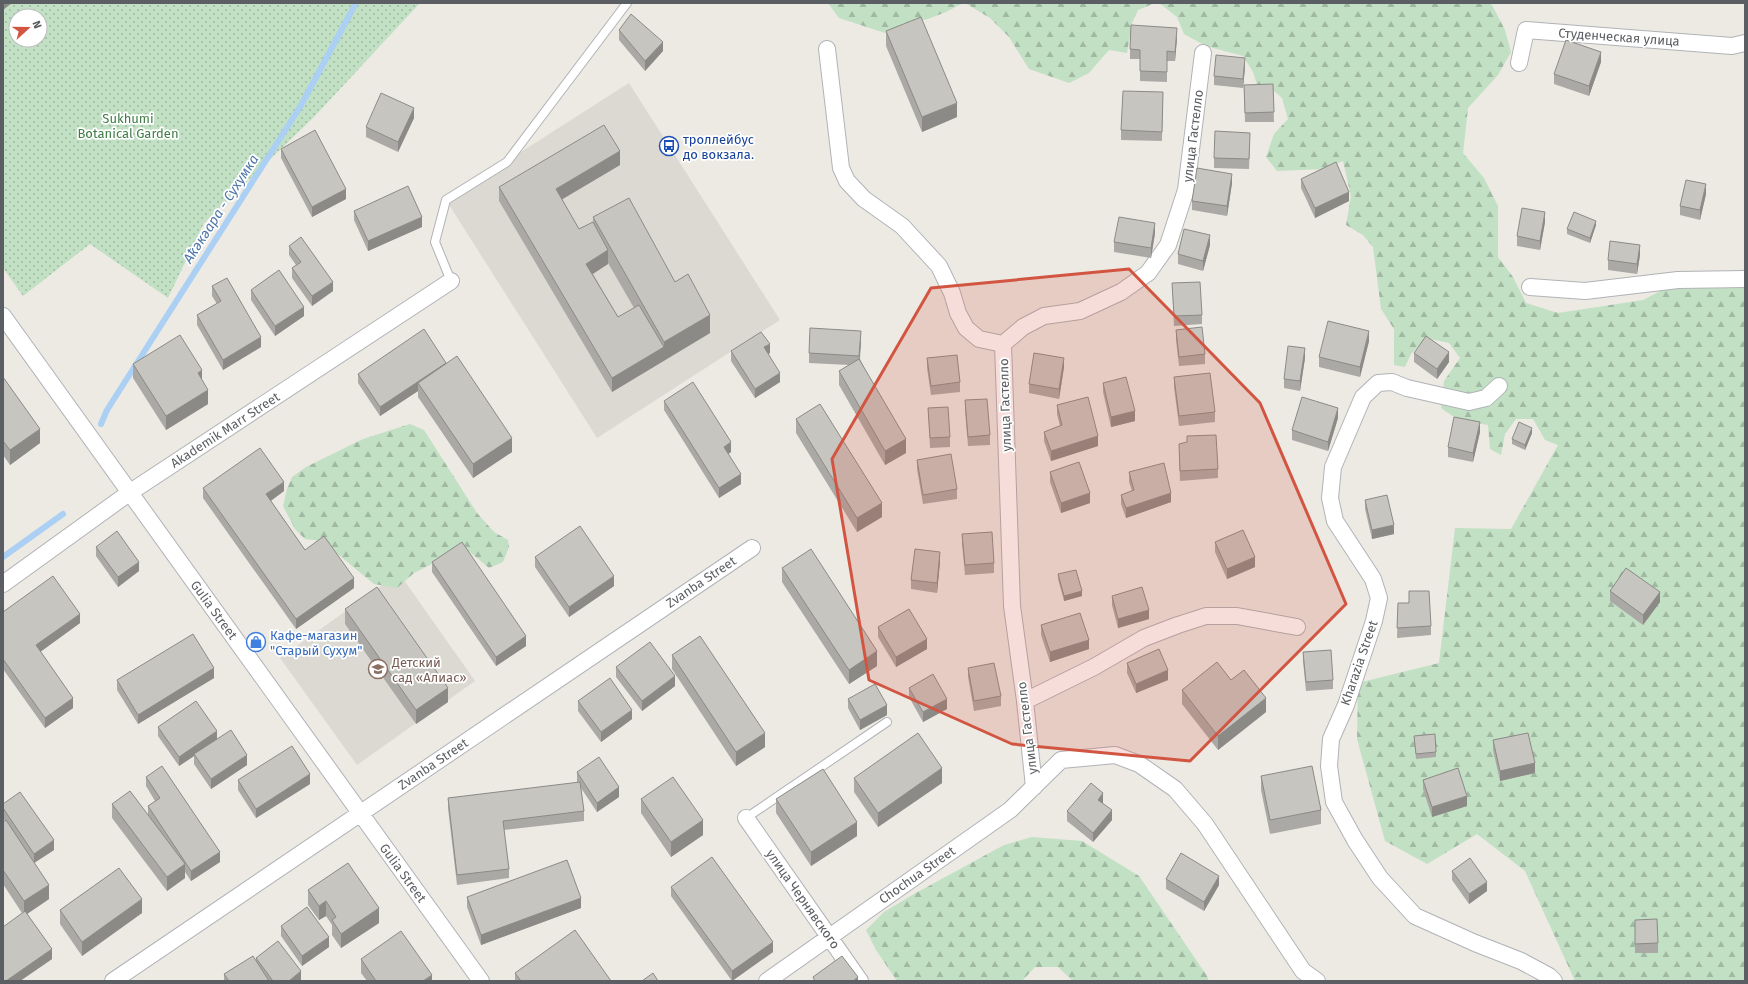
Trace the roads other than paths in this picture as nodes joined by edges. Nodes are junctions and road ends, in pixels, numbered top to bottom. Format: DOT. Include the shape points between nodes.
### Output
graph roads {
  1 [pos="627,3"];
  2 [pos="1745,43"];
  3 [pos="827,50"];
  4 [pos="1203,53"];
  5 [pos="1519,63"];
  6 [pos="1745,278"];
  7 [pos="451,281"];
  8 [pos="1530,287"];
  9 [pos="3,316"];
  10 [pos="1003,344"];
  11 [pos="1499,386"];
  12 [pos="129,493"];
  13 [pos="752,548"];
  14 [pos="3,584"];
  15 [pos="1297,626"];
  16 [pos="1025,701"];
  17 [pos="887,722"];
  18 [pos="1034,787"];
  19 [pos="360,813"];
  20 [pos="746,818"];
  21 [pos="830,936"];
  22 [pos="113,981"];
  23 [pos="481,981"];
  24 [pos="767,981"];
  25 [pos="860,981"];
  26 [pos="1317,981"];
  27 [pos="1554,981"];
  1 -- 7 [label="lane" via="507,162 446,200 435,242"];
  2 -- 5 [label="street, Студенческая улица" via="1732,46 1526,30"];
  3 -- 10 [label="street" via="841,168 847,181 864,199 902,226 939,266 966,328 979,339"];
  4 -- 10 [label="street, улица Гастелло" via="1186,190 1168,245 1148,273 1121,292 1080,311 1044,316 1023,327"];
  6 -- 8 [label="street" via="1678,280 1585,291"];
  7 -- 12 [label="street, Akademik Marr Street"];
  9 -- 12 [label="street, Gulia Street"];
  10 -- 16 [label="street, улица Гастелло" via="1012,606"];
  11 -- 27 [label="street, Kharazia Street" via="1486,398 1469,402 1407,388 1392,382 1378,383 1363,397 1333,467 1330,498 1335,521 1373,578 1379,598 1374,622 1346,705 1331,739 1330,766 1334,802 1355,840 1380,878 1415,916 1474,944 1521,961"];
  12 -- 14 [label="street, Akademik Marr Street"];
  12 -- 19 [label="street, Gulia Street"];
  13 -- 19 [label="street, Zvanba Street"];
  15 -- 16 [label="street" via="1237,616 1206,616 1144,638 1094,667"];
  16 -- 18 [label="street, улица Гастелло"];
  17 -- 20 [label="lane"];
  18 -- 21 [label="street, Chochua Street" via="1010,810"];
  18 -- 26 [label="street, Chochua Street" via="1061,760 1114,755 1139,764 1175,789 1206,824 1303,971"];
  19 -- 22 [label="street, Zvanba Street"];
  19 -- 23 [label="street, Gulia Street"];
  20 -- 21 [label="street, улица Чернявского"];
  21 -- 24 [label="street, Chochua Street"];
  21 -- 25 [label="street, улица Чернявского"];
}
